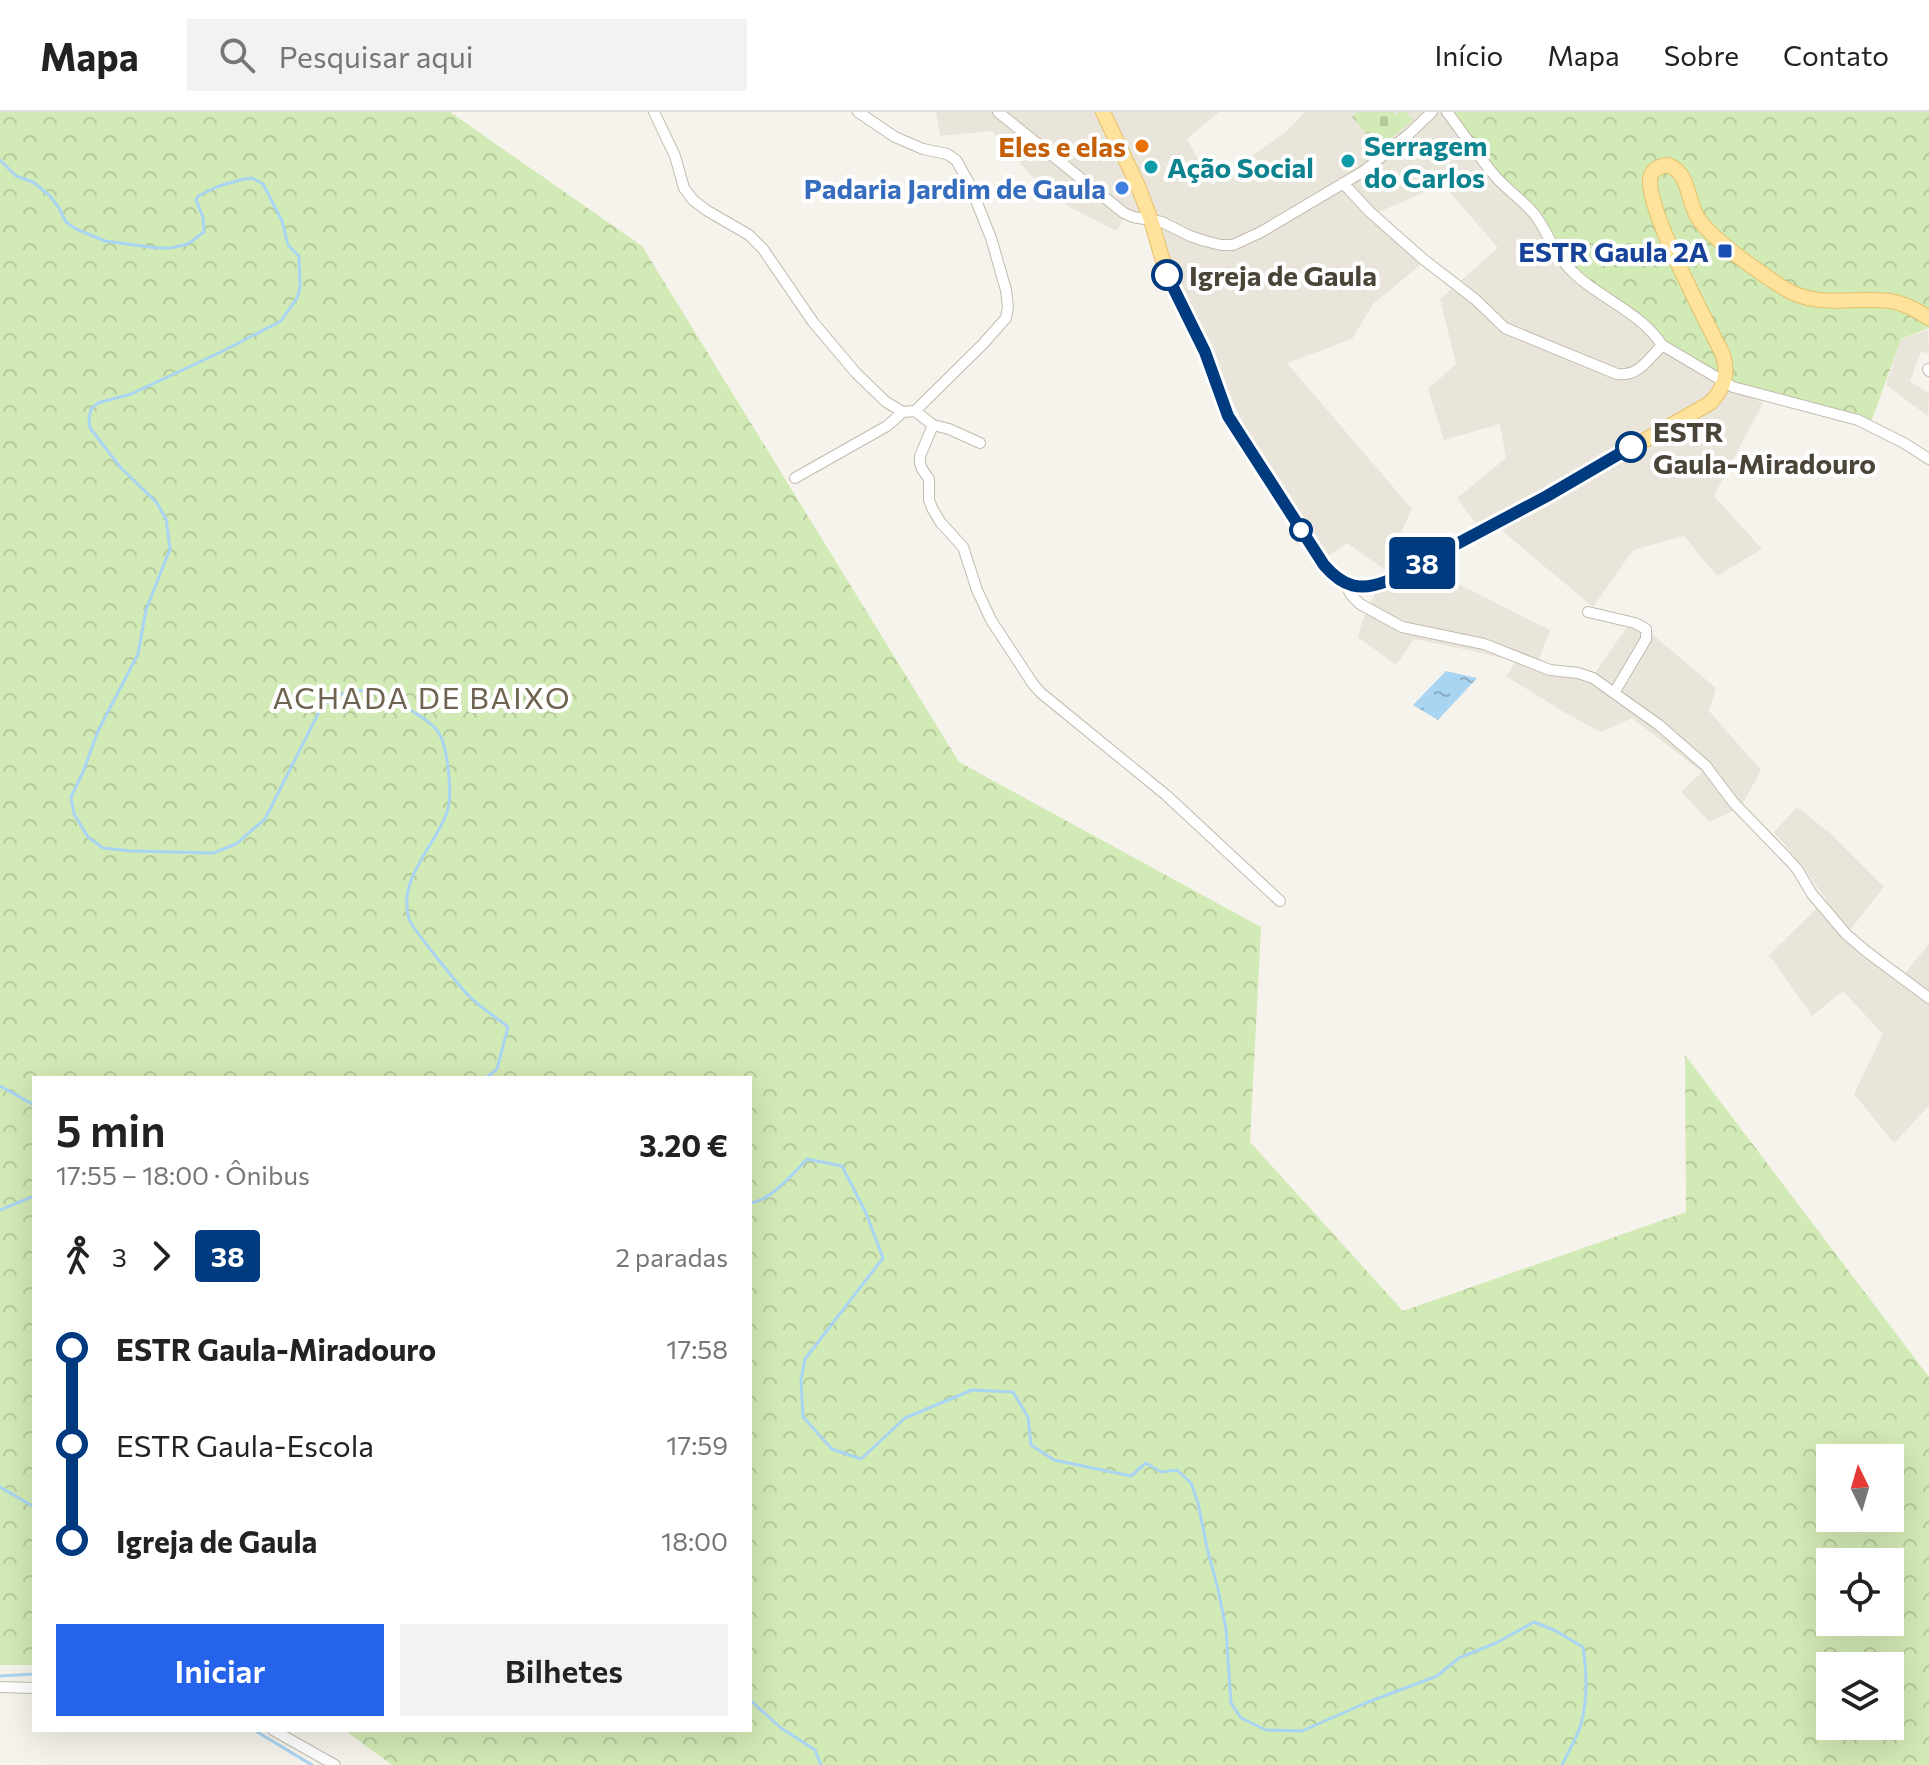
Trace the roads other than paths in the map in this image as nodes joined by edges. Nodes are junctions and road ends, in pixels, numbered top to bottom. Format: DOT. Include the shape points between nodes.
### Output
graph roads {
  1 [pos="654,112"];
  2 [pos="858,112"];
  3 [pos="998,112"];
  4 [pos="1103,112"];
  5 [pos="1432,112"];
  6 [pos="1447,112"];
  7 [pos="1343,183"];
  8 [pos="1151,220"];
  9 [pos="1929,318"];
  10 [pos="1662,345"];
  11 [pos="1724,383"];
  12 [pos="915,411"];
  13 [pos="903,412"];
  14 [pos="933,425"];
  15 [pos="980,443"];
  16 [pos="1929,459"];
  17 [pos="795,478"];
  18 [pos="1345,583"];
  19 [pos="1588,612"];
  20 [pos="1614,693"];
  21 [pos="1280,901"];
  22 [pos="1929,998"];
  23 [pos="0,1687"];
  24 [pos="32,1688"];
  25 [pos="277,1732"];
  26 [pos="335,1765"];
  1 -- 13 [label="street" via="693,200 763,249 834,348 886,402"];
  2 -- 12 [label="street" via="895,137 956,160 991,238 1006,290 1006,318"];
  3 -- 8 [label="street" via="1124,213"];
  4 -- 8 [label="main road"];
  5 -- 7 [label="street" via="1379,160"];
  6 -- 10 [label="street" via="1497,178 1533,213 1567,266 1635,317"];
  7 -- 8 [label="street" via="1233,245 1205,241"];
  7 -- 10 [label="street" via="1423,259 1514,333 1624,375 1640,369"];
  8 -- 18 [label="main road" via="1167,275 1205,352 1228,416 1324,565"];
  9 -- 11 [label="main road" via="1893,301 1821,302 1784,288 1705,228 1683,177 1673,167 1661,166 1652,172 1652,196 1723,355"];
  10 -- 11 [label="street"];
  11 -- 16 [label="street" via="1858,420"];
  11 -- 18 [label="main road" via="1710,403 1399,575 1365,587"];
  12 -- 13 [label="street"];
  12 -- 14 [label="street"];
  13 -- 17 [label="street"];
  14 -- 15 [label="street"];
  14 -- 21 [label="street" via="920,456 930,483 929,500 963,547 991,620 1033,684 1166,795"];
  18 -- 20 [label="street" via="1360,604 1402,627 1484,644 1542,668 1578,673"];
  19 -- 20 [label="street" via="1646,629 1646,639"];
  20 -- 22 [label="street" via="1706,766 1846,934"];
  23 -- 24 [label="street"];
  25 -- 26 [label="street"];
}
